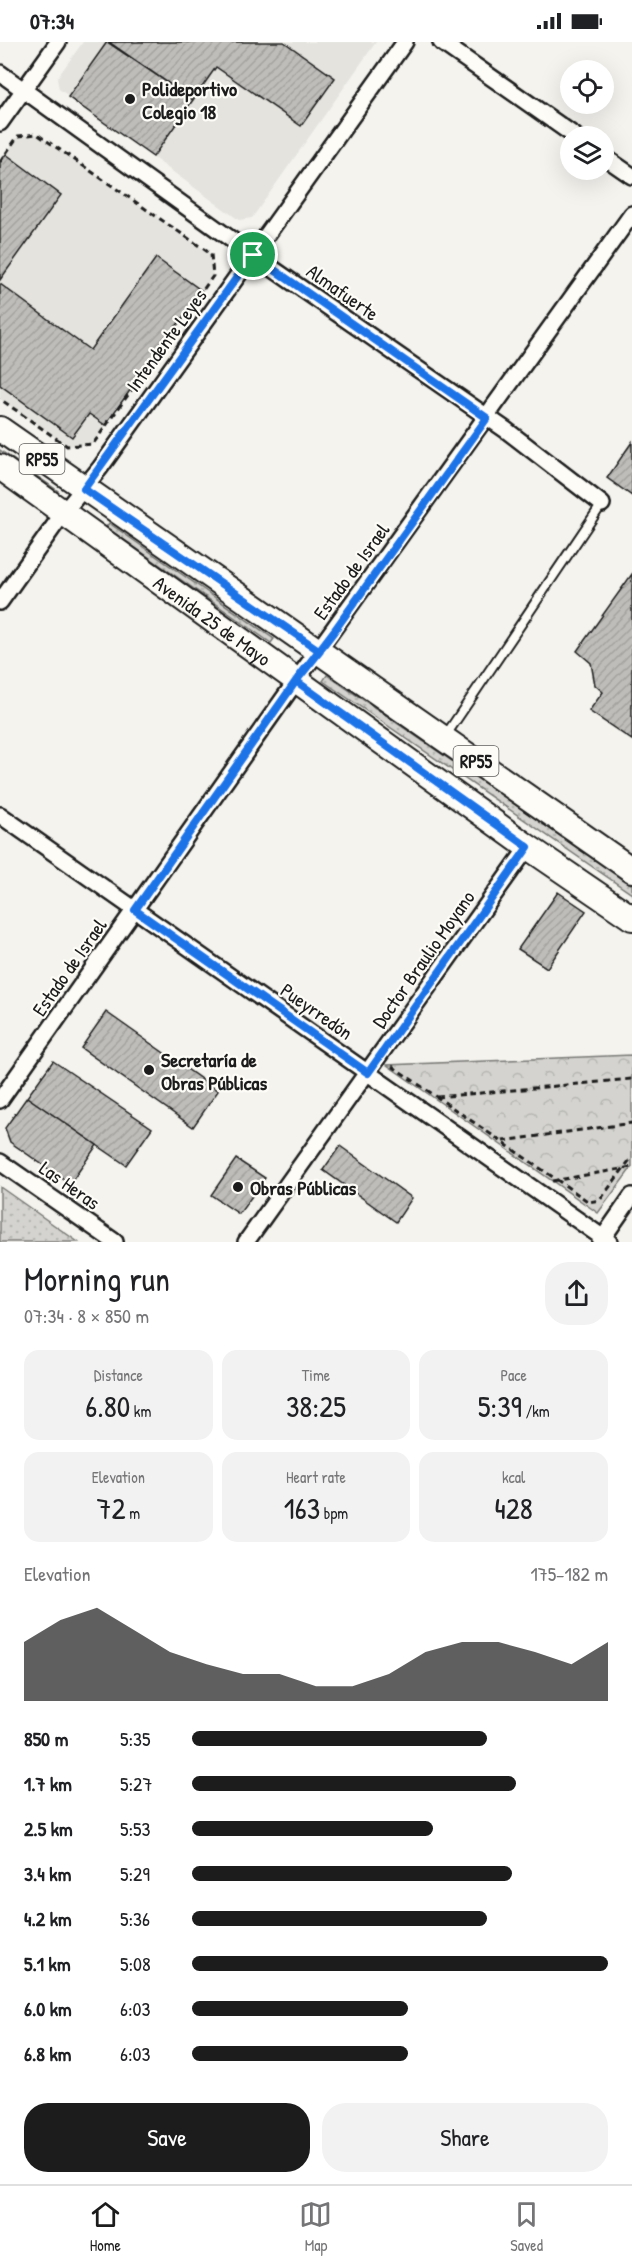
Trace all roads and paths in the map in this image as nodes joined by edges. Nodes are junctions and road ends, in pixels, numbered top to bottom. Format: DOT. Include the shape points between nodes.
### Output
graph roads {
  1 [pos="58,42"];
  2 [pos="405,42"];
  3 [pos="441,42"];
  4 [pos="0,73"];
  5 [pos="24,90"];
  6 [pos="0,123"];
  7 [pos="561,126"];
  8 [pos="0,162"];
  9 [pos="614,164"];
  10 [pos="632,176"];
  11 [pos="632,214"];
  12 [pos="253,255"];
  13 [pos="0,399"];
  14 [pos="487,418"];
  15 [pos="0,429"];
  16 [pos="0,468"];
  17 [pos="84,489"];
  18 [pos="602,504"];
  19 [pos="64,512"];
  20 [pos="0,602"];
  21 [pos="320,651"];
  22 [pos="296,681"];
  23 [pos="444,739"];
  24 [pos="0,815"];
  25 [pos="528,847"];
  26 [pos="632,870"];
  27 [pos="135,910"];
  28 [pos="632,918"];
  29 [pos="391,1065"];
  30 [pos="368,1073"];
  31 [pos="632,1078"];
  32 [pos="432,1097"];
  33 [pos="438,1097"];
  34 [pos="0,1100"];
  35 [pos="632,1123"];
  36 [pos="503,1141"];
  37 [pos="497,1142"];
  38 [pos="632,1157"];
  39 [pos="0,1162"];
  40 [pos="632,1167"];
  41 [pos="623,1169"];
  42 [pos="558,1180"];
  43 [pos="552,1181"];
  44 [pos="632,1196"];
  45 [pos="604,1241"];
  46 [pos="115,1242"];
  47 [pos="246,1242"];
  1 -- 5 [label="street"];
  2 -- 12 [label="street, Intendente Leyes"];
  3 -- 7 [label="street"];
  4 -- 5 [label="street, Almafuerte"];
  5 -- 6 [label="street"];
  5 -- 12 [label="street, Almafuerte"];
  8 -- 13 [label="path" via="18,136 37,134 211,254 213,276 93,444 67,446"];
  9 -- 10 [label="street"];
  11 -- 14 [label="street, Estado de Israel"];
  12 -- 14 [label="street, Almafuerte"];
  12 -- 17 [label="street, Intendente Leyes"];
  14 -- 18 [label="street, Almafuerte"];
  14 -- 21 [label="street, Estado de Israel"];
  15 -- 17 [label="main road, Avenida 25 de Mayo / RP55"];
  16 -- 19 [label="main road, Avenida 25 de Mayo / RP55"];
  17 -- 19 [label="street, Intendente Leyes"];
  17 -- 21 [label="main road, Avenida 25 de Mayo / RP55"];
  18 -- 23 [label="lane"];
  19 -- 20 [label="street, Intendente Leyes"];
  19 -- 22 [label="main road, Avenida 25 de Mayo / RP55"];
  21 -- 22 [label="street, Estado de Israel"];
  21 -- 23 [label="main road, Avenida 25 de Mayo / RP55"];
  22 -- 25 [label="main road, Avenida 25 de Mayo / RP55"];
  22 -- 27 [label="street, Estado de Israel"];
  23 -- 26 [label="main road, Avenida 25 de Mayo / RP55"];
  24 -- 27 [label="street, Pueyrredón"];
  25 -- 28 [label="main road, Avenida 25 de Mayo / RP55"];
  25 -- 30 [label="street, Doctor Braulio Moyano"];
  27 -- 30 [label="street, Pueyrredón"];
  27 -- 34 [label="street, Estado de Israel"];
  29 -- 33 [label="path"];
  30 -- 45 [label="street, Pueyrredón"];
  30 -- 47 [label="street, Doctor Braulio Moyano"];
  31 -- 33 [label="path"];
  32 -- 33 [label="path"];
  33 -- 36 [label="path"];
  35 -- 36 [label="path"];
  36 -- 37 [label="path"];
  36 -- 42 [label="path"];
  38 -- 41 [label="path"];
  39 -- 46 [label="street, Las Heras"];
  40 -- 41 [label="path"];
  41 -- 42 [label="path"];
  41 -- 42 [label="path" via="600,1200 589,1202"];
  42 -- 43 [label="path"];
  44 -- 45 [label="street"];
}
